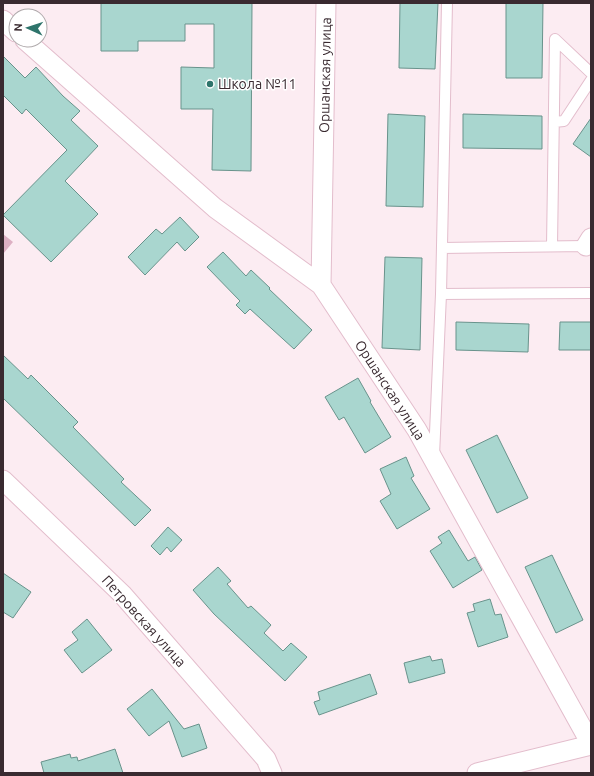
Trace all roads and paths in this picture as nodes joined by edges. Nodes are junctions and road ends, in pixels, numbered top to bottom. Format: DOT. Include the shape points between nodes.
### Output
graph roads {
  1 [pos="326,3"];
  2 [pos="447,3"];
  3 [pos="35,48"];
  4 [pos="591,72"];
  5 [pos="591,80"];
  6 [pos="554,122"];
  7 [pos="589,245"];
  8 [pos="552,246"];
  9 [pos="442,248"];
  10 [pos="321,285"];
  11 [pos="591,293"];
  12 [pos="441,294"];
  13 [pos="434,460"];
  14 [pos="3,480"];
  15 [pos="591,745"];
  16 [pos="272,773"];
  17 [pos="477,773"];
  1 -- 10 [label="street, Оршанская улица"];
  2 -- 9 [label="lane"];
  3 -- 10 [label="street" via="215,208"];
  4 -- 6 [label="lane" via="555,39"];
  5 -- 6 [label="lane" via="564,120"];
  6 -- 8 [label="lane"];
  7 -- 8 [label="lane"];
  8 -- 9 [label="lane"];
  9 -- 12 [label="lane"];
  10 -- 13 [label="street, Оршанская улица"];
  11 -- 12 [label="lane"];
  12 -- 13 [label="lane"];
  13 -- 15 [label="street, Оршанская улица"];
  14 -- 16 [label="street, Петровская улица" via="122,594 266,759"];
  15 -- 17 [label="street"];
}
